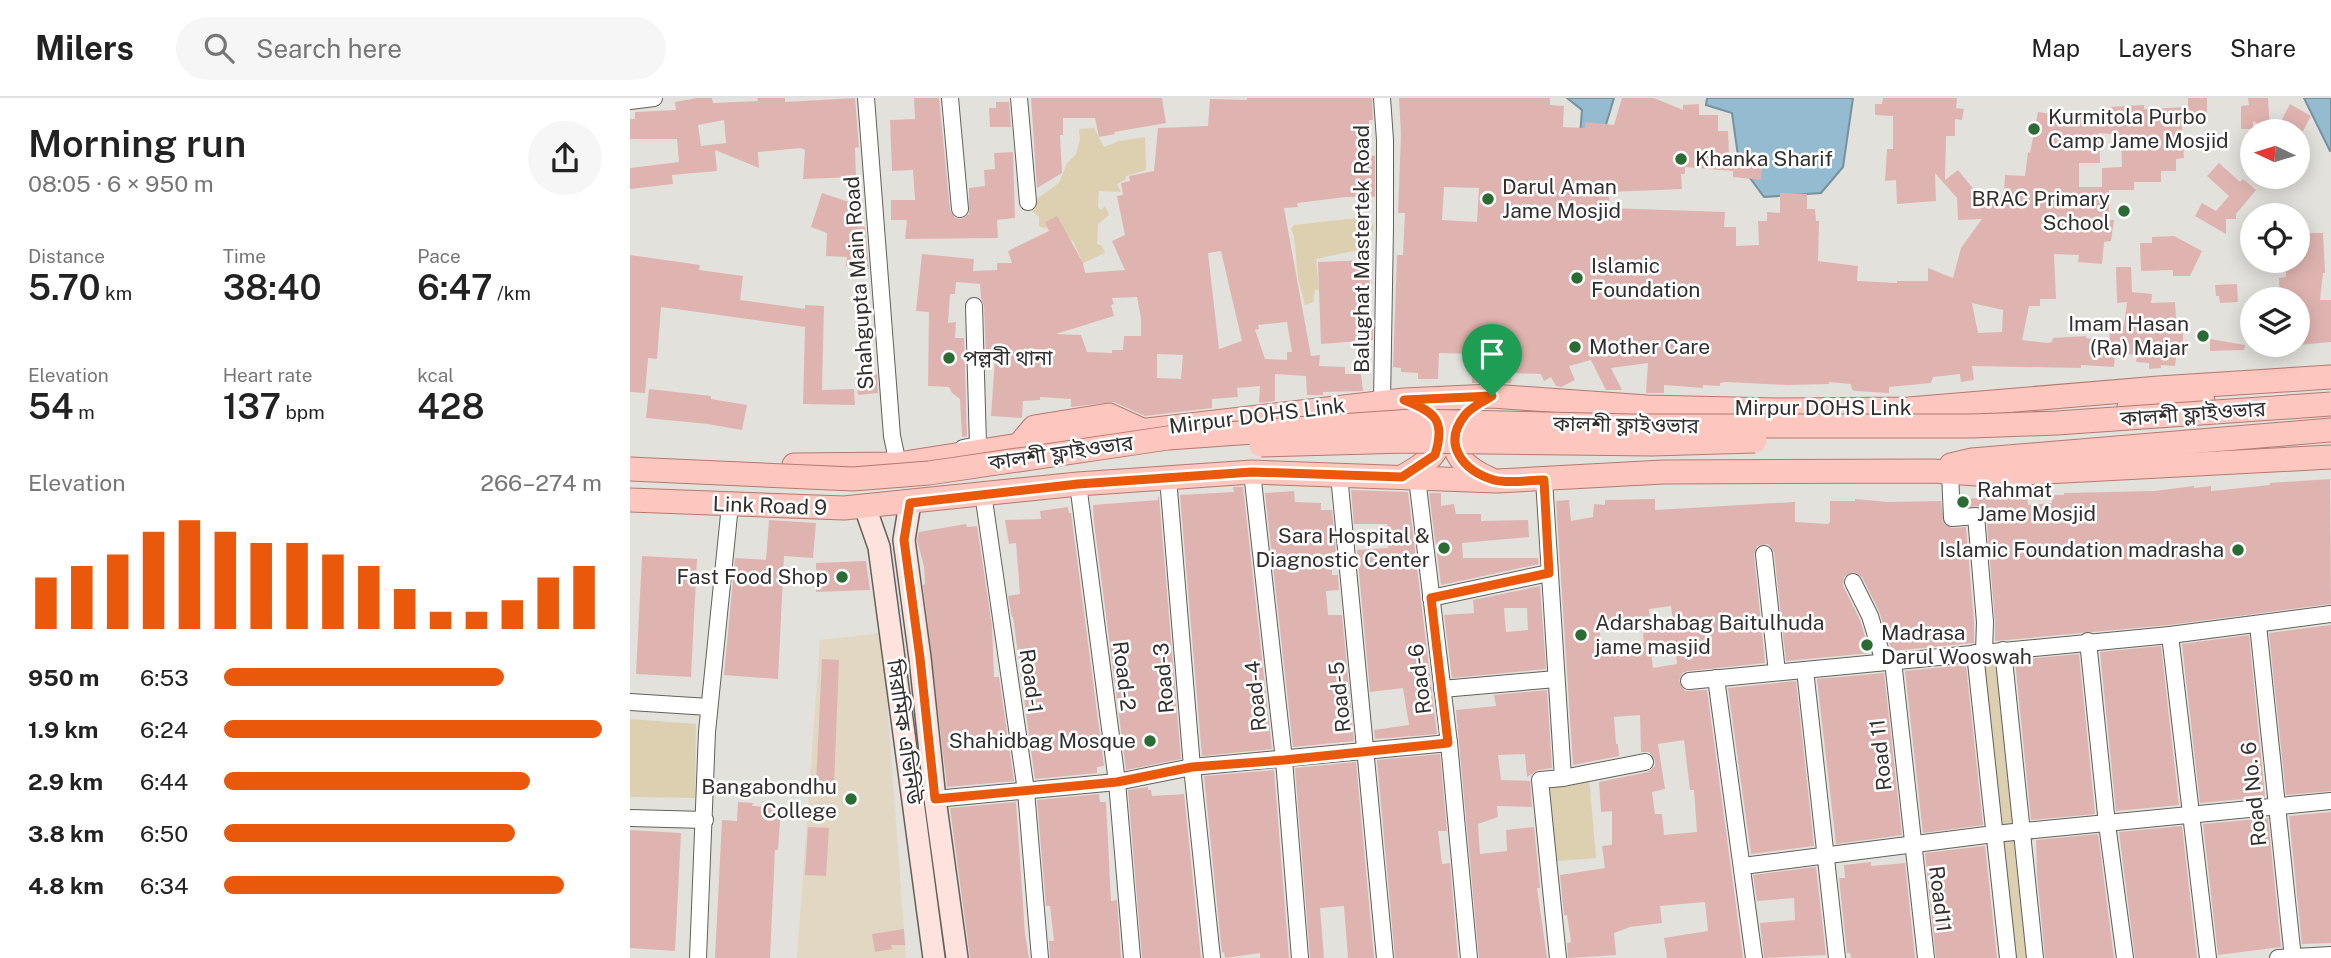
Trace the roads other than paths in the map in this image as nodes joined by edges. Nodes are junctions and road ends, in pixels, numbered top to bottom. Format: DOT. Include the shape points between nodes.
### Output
graph roads {
  1 [pos="654,98"];
  2 [pos="866,98"];
  3 [pos="950,98"];
  4 [pos="1019,98"];
  5 [pos="1382,98"];
  6 [pos="630,101"];
  7 [pos="1028,202"];
  8 [pos="960,209"];
  9 [pos="974,306"];
  10 [pos="2331,377"];
  11 [pos="2331,392"];
  12 [pos="1492,396"];
  13 [pos="1393,400"];
  14 [pos="2331,404"];
  15 [pos="1909,409"];
  16 [pos="2331,412"];
  17 [pos="2331,430"];
  18 [pos="892,436"];
  19 [pos="2331,457"];
  20 [pos="630,458"];
  21 [pos="889,465"];
  22 [pos="630,469"];
  23 [pos="1252,472"];
  24 [pos="1941,472"];
  25 [pos="1339,475"];
  26 [pos="1168,478"];
  27 [pos="1409,478"];
  28 [pos="1544,480"];
  29 [pos="1497,481"];
  30 [pos="630,484"];
  31 [pos="1078,484"];
  32 [pos="983,493"];
  33 [pos="630,500"];
  34 [pos="910,503"];
  35 [pos="730,505"];
  36 [pos="865,507"];
  37 [pos="1764,554"];
  38 [pos="1549,573"];
  39 [pos="1853,582"];
  40 [pos="1431,598"];
  41 [pos="2331,614"];
  42 [pos="2258,625"];
  43 [pos="2170,635"];
  44 [pos="2088,641"];
  45 [pos="2003,650"];
  46 [pos="1980,653"];
  47 [pos="1888,661"];
  48 [pos="1805,670"];
  49 [pos="1777,672"];
  50 [pos="1717,678"];
  51 [pos="1556,679"];
  52 [pos="1689,681"];
  53 [pos="1442,689"];
  54 [pos="630,702"];
  55 [pos="709,707"];
  56 [pos="1448,743"];
  57 [pos="1367,752"];
  58 [pos="1284,760"];
  59 [pos="1645,762"];
  60 [pos="1192,767"];
  61 [pos="1563,778"];
  62 [pos="1117,782"];
  63 [pos="1026,792"];
  64 [pos="935,799"];
  65 [pos="2331,801"];
  66 [pos="2277,806"];
  67 [pos="2192,813"];
  68 [pos="630,818"];
  69 [pos="705,820"];
  70 [pos="2107,824"];
  71 [pos="2022,832"];
  72 [pos="1994,834"];
  73 [pos="1912,845"];
  74 [pos="1826,857"];
  75 [pos="1743,866"];
  76 [pos="2331,955"];
  77 [pos="698,958"];
  78 [pos="934,958"];
  79 [pos="957,958"];
  80 [pos="1040,958"];
  81 [pos="1132,958"];
  82 [pos="1212,958"];
  83 [pos="1300,958"];
  84 [pos="1385,958"];
  85 [pos="1469,958"];
  86 [pos="1558,958"];
  87 [pos="1754,958"];
  88 [pos="1837,958"];
  89 [pos="1926,958"];
  90 [pos="2008,958"];
  91 [pos="2035,958"];
  92 [pos="2125,958"];
  93 [pos="2208,958"];
  94 [pos="2288,958"];
  1 -- 6 [label="street"];
  2 -- 18 [label="street, Shahgupta Main Road"];
  3 -- 8 [label="street"];
  4 -- 7 [label="street"];
  5 -- 13 [label="street, Balughat Mastertek Road"];
  9 -- 18 [label="street" via="978,445 922,453 905,449"];
  10 -- 15 [label="main road, Mirpur DOHS Link"];
  11 -- 15 [label="main road, কালশী ফ্লাইওভার" via="2070,412 1947,415"];
  12 -- 13 [label="main road, Mirpur DOHS Link"];
  12 -- 15 [label="main road, Mirpur DOHS Link" via="1647,407"];
  12 -- 29 [label="main road" via="1464,417 1456,442 1464,464"];
  13 -- 21 [label="main road, Mirpur DOHS Link"];
  13 -- 27 [label="main road" via="1422,407 1435,416 1440,430 1435,455"];
  14 -- 22 [label="main road, কালশী ফ্লাইওভার, bridge" via="1972,426 1412,421 1168,438 929,473 853,479"];
  16 -- 30 [label="main road, bridge" via="1985,434 1652,444 1407,441 1170,448 872,488"];
  17 -- 24 [label="main road, কালশী ফ্লাইওভার" via="1986,458 1953,464"];
  18 -- 21 [label="street, Shahgupta Main Road"];
  19 -- 24 [label="main road" via="1991,475"];
  20 -- 21 [label="main road, Link Road 9"];
  23 -- 25 [label="main road"];
  23 -- 26 [label="main road"];
  23 -- 58 [label="street, Road-4"];
  24 -- 28 [label="main road" via="1662,472"];
  24 -- 46 [label="street" via="1952,518 1976,516 1985,622"];
  25 -- 27 [label="main road"];
  25 -- 57 [label="street, Road-5"];
  26 -- 31 [label="main road"];
  26 -- 60 [label="street, Road-3"];
  27 -- 29 [label="main road"];
  27 -- 40 [label="street, Road-6"];
  28 -- 29 [label="main road"];
  28 -- 38 [label="street"];
  31 -- 32 [label="main road"];
  31 -- 62 [label="street, Road-2"];
  32 -- 34 [label="main road"];
  32 -- 63 [label="street, Road-1"];
  33 -- 35 [label="main road, Link Road 9"];
  34 -- 36 [label="main road, Link Road 9"];
  34 -- 64 [label="main road" via="904,540"];
  35 -- 36 [label="main road, Link Road 9"];
  35 -- 55 [label="street"];
  36 -- 78 [label="main road, সিরামিক এভিনিউ" via="879,547"];
  37 -- 49 [label="street"];
  38 -- 40 [label="street"];
  38 -- 51 [label="street"];
  39 -- 47 [label="street, Road 11"];
  40 -- 53 [label="street, Road-6"];
  41 -- 42 [label="street"];
  42 -- 43 [label="street"];
  42 -- 66 [label="street, Road No. 6"];
  43 -- 44 [label="street"];
  43 -- 67 [label="street"];
  44 -- 45 [label="street"];
  44 -- 70 [label="street"];
  45 -- 46 [label="street"];
  45 -- 71 [label="street"];
  46 -- 47 [label="street"];
  46 -- 72 [label="street"];
  47 -- 48 [label="street"];
  47 -- 73 [label="street, Road 11"];
  48 -- 49 [label="street"];
  48 -- 74 [label="street"];
  49 -- 50 [label="street"];
  50 -- 52 [label="street"];
  50 -- 75 [label="street"];
  51 -- 53 [label="street"];
  51 -- 61 [label="street"];
  53 -- 56 [label="street, Road-6"];
  54 -- 55 [label="street"];
  55 -- 69 [label="street"];
  56 -- 57 [label="street"];
  56 -- 85 [label="street, Road-6"];
  57 -- 58 [label="street"];
  57 -- 84 [label="street, Road-5"];
  58 -- 60 [label="street"];
  58 -- 83 [label="street, Road-4"];
  59 -- 61 [label="street"];
  60 -- 62 [label="street"];
  60 -- 82 [label="street, Road-3"];
  61 -- 86 [label="street" via="1540,780"];
  62 -- 63 [label="street"];
  62 -- 81 [label="street, Road-2"];
  63 -- 64 [label="street"];
  63 -- 80 [label="street, Road-1"];
  64 -- 79 [label="main road"];
  65 -- 66 [label="street"];
  66 -- 67 [label="street"];
  66 -- 94 [label="street, Road No. 6"];
  67 -- 70 [label="street"];
  67 -- 93 [label="street"];
  68 -- 69 [label="street"];
  69 -- 77 [label="street"];
  70 -- 71 [label="street"];
  70 -- 92 [label="street"];
  71 -- 72 [label="street"];
  71 -- 91 [label="street"];
  72 -- 73 [label="street"];
  72 -- 90 [label="street"];
  73 -- 74 [label="street"];
  73 -- 89 [label="street, Road11"];
  74 -- 75 [label="street"];
  74 -- 88 [label="street"];
  75 -- 87 [label="street"];
  76 -- 94 [label="street"];
}
